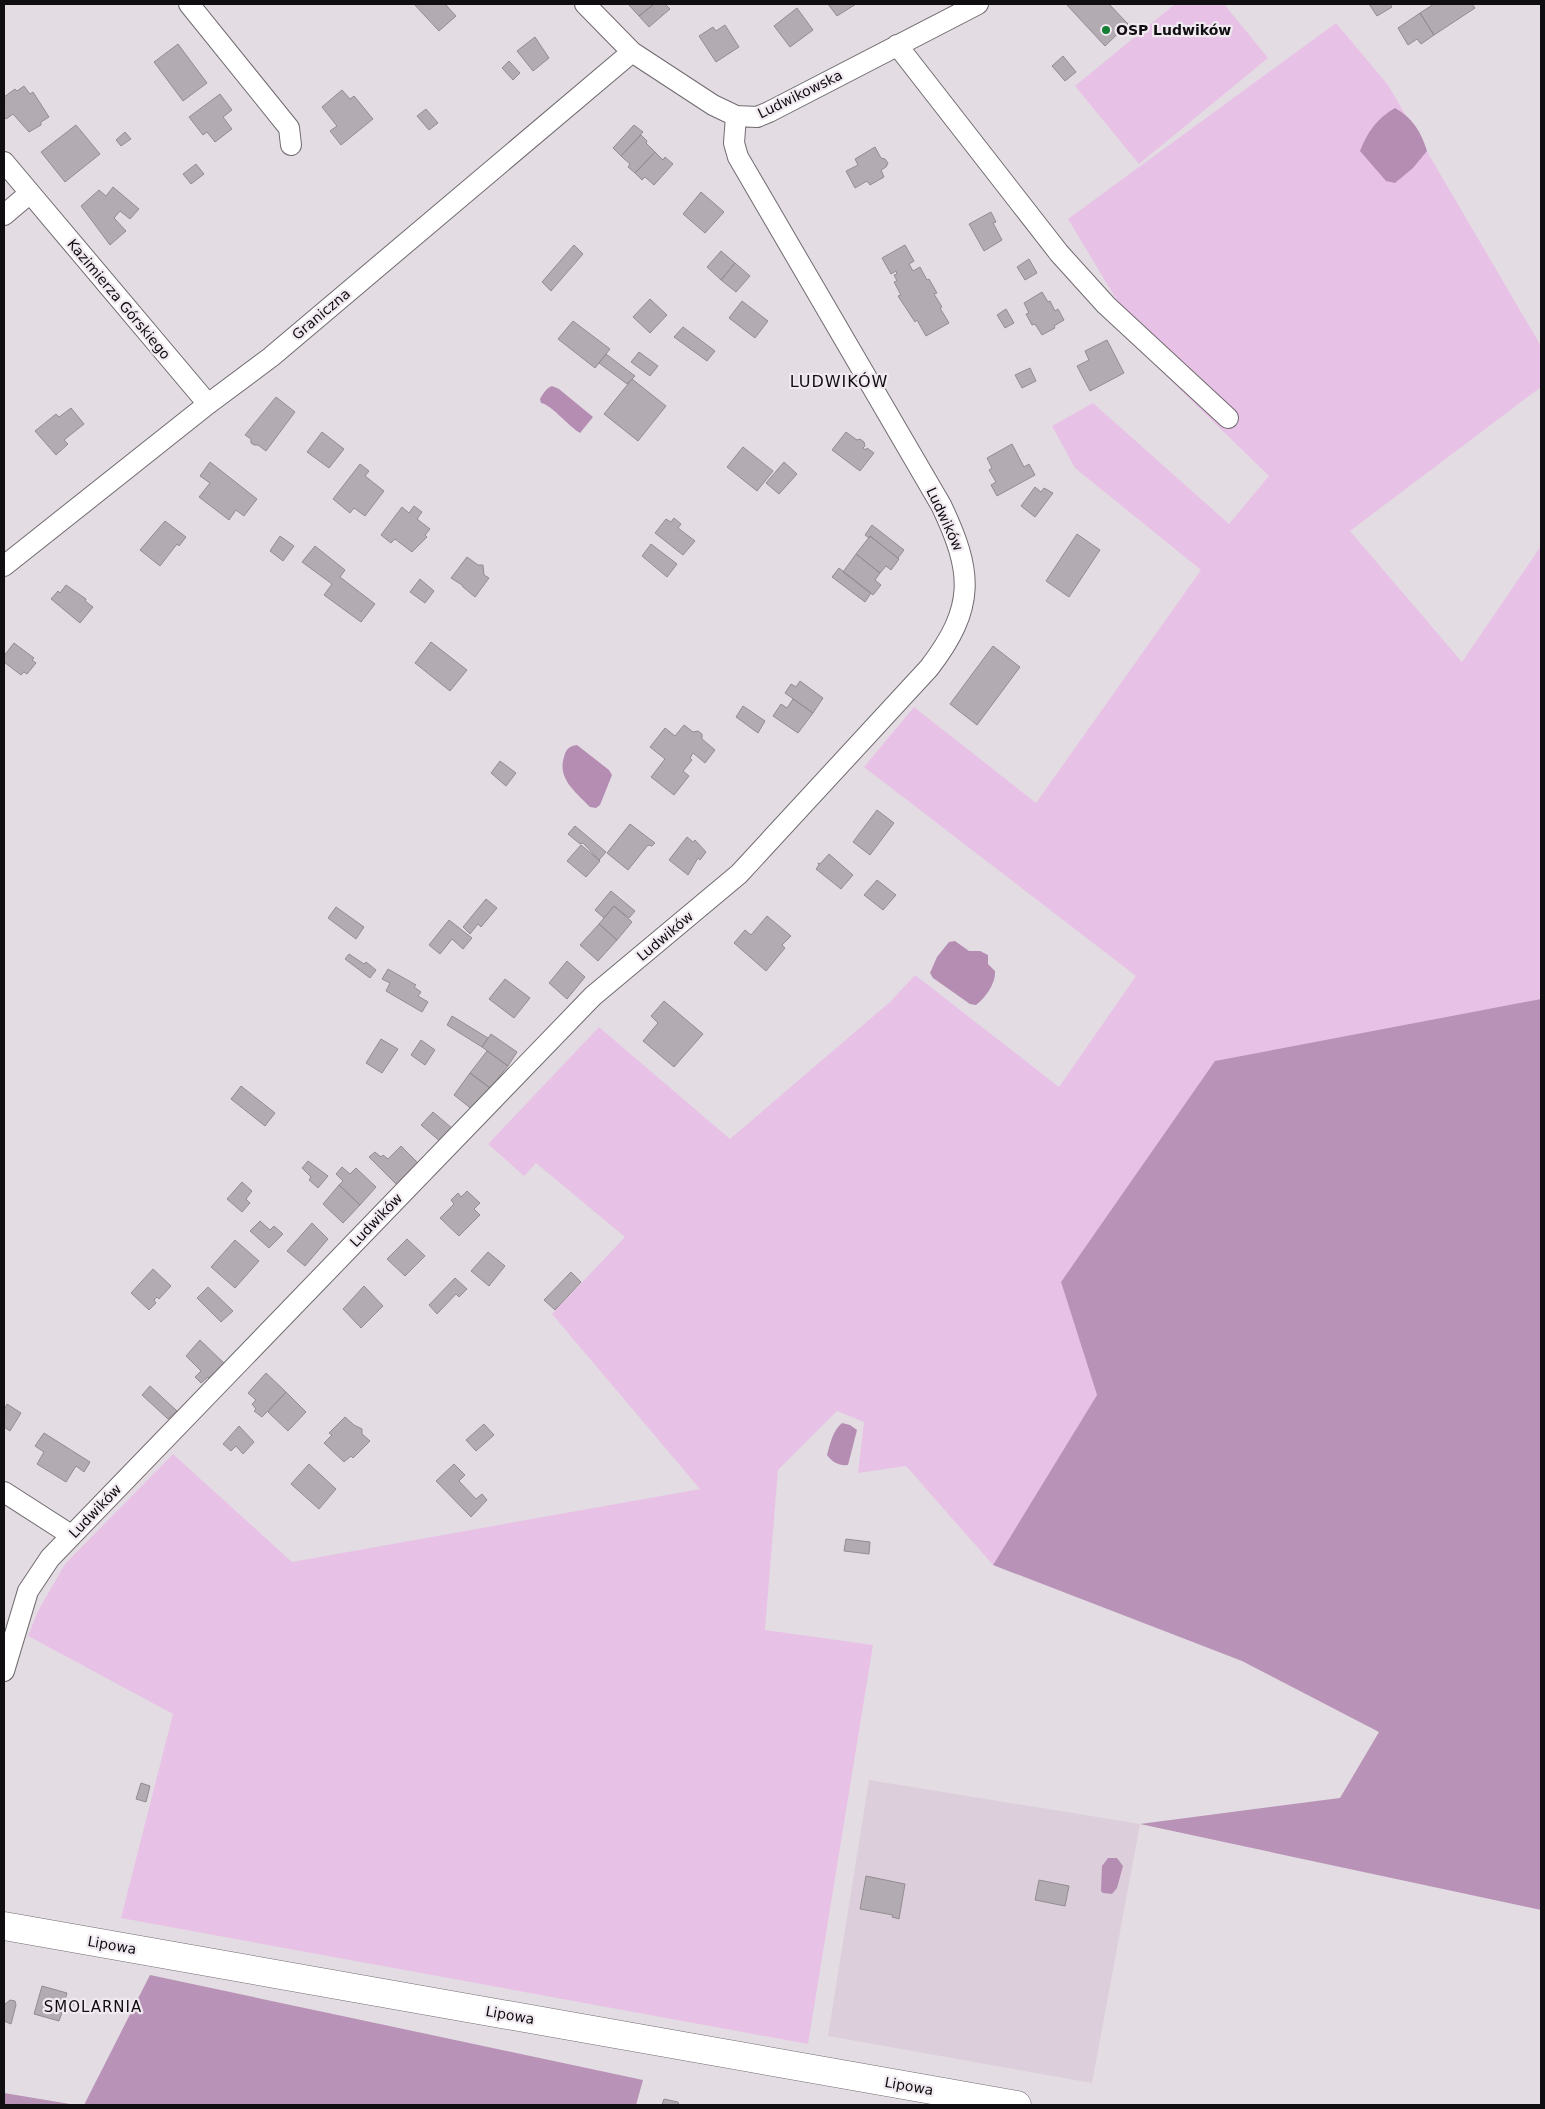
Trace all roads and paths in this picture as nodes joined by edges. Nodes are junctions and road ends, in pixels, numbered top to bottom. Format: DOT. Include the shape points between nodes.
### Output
graph roads {
  1 [pos="189,4"];
  2 [pos="585,4"];
  3 [pos="978,4"];
  4 [pos="897,45"];
  5 [pos="632,52"];
  6 [pos="736,116"];
  7 [pos="291,145"];
  8 [pos="4,162"];
  9 [pos="30,194"];
  10 [pos="4,215"];
  11 [pos="208,404"];
  12 [pos="1228,418"];
  13 [pos="4,566"];
  14 [pos="4,1492"];
  15 [pos="71,1535"];
  16 [pos="4,1671"];
  17 [pos="4,1926"];
  18 [pos="1017,2105"];
  1 -- 7 [label="street" via="289,128"];
  2 -- 5 [label="street, Ludwikowska"];
  3 -- 4 [label="street, Ludwikowska"];
  4 -- 6 [label="street, Ludwikowska" via="769,112 757,117"];
  4 -- 12 [label="street" via="1059,253 1106,305"];
  5 -- 6 [label="street, Ludwikowska" via="713,105"];
  5 -- 11 [label="street, Graniczna" via="271,357"];
  6 -- 15 [label="street, Ludwików" via="734,143 738,157 941,504 954,532 966,581 957,625 947,645 929,668 739,874 593,996"];
  8 -- 9 [label="street, Kazimierza Górskiego"];
  9 -- 10 [label="street"];
  9 -- 11 [label="street, Kazimierza Górskiego"];
  11 -- 13 [label="street, Graniczna"];
  14 -- 15 [label="street"];
  15 -- 16 [label="street, Ludwików" via="45,1564 28,1591"];
  17 -- 18 [label="main road, Lipowa"];
}
